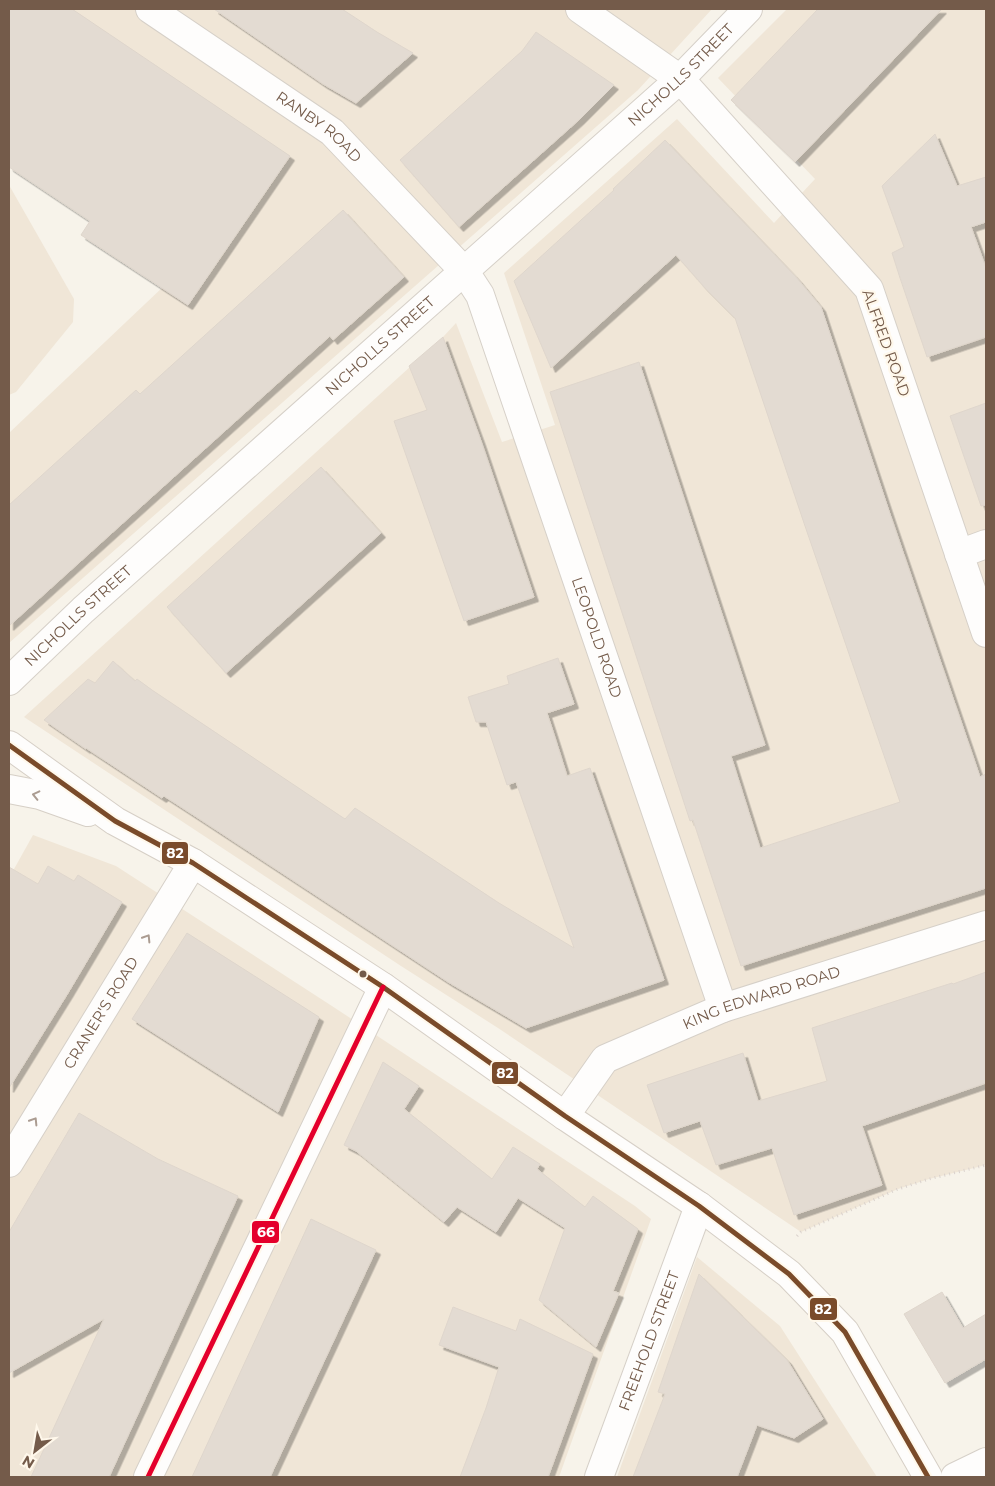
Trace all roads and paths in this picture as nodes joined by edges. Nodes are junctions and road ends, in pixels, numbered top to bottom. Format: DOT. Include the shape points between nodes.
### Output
graph roads {
  1 [pos="150,9"];
  2 [pos="580,9"];
  3 [pos="748,9"];
  4 [pos="680,79"];
  5 [pos="465,272"];
  6 [pos="986,544"];
  7 [pos="959,554"];
  8 [pos="986,633"];
  9 [pos="9,681"];
  10 [pos="9,745"];
  11 [pos="9,789"];
  12 [pos="115,821"];
  13 [pos="193,863"];
  14 [pos="986,925"];
  15 [pos="383,987"];
  16 [pos="723,1008"];
  17 [pos="566,1116"];
  18 [pos="9,1163"];
  19 [pos="986,1164"];
  20 [pos="699,1206"];
  21 [pos="773,1262"];
  22 [pos="986,1462"];
  23 [pos="148,1477"];
  24 [pos="599,1477"];
  25 [pos="928,1477"];
  26 [pos="955,1477"];
  1 -- 5 [label="street, RANBY ROAD" via="332,132"];
  2 -- 4 [label="street, ALFRED ROAD"];
  3 -- 4 [label="street, NICHOLLS STREET"];
  4 -- 5 [label="street, NICHOLLS STREET"];
  4 -- 7 [label="street, ALFRED ROAD" via="869,289"];
  5 -- 9 [label="street, NICHOLLS STREET" via="83,610"];
  5 -- 16 [label="street, LEOPOLD ROAD" via="480,295"];
  6 -- 7 [label="street"];
  7 -- 8 [label="street, ALFRED ROAD"];
  10 -- 12 [label="street"];
  12 -- 11 [label="street, one-way" via="40,795"];
  12 -- 13 [label="street"];
  13 -- 15 [label="street"];
  18 -- 13 [label="street, CRANER'S ROAD, one-way"];
  14 -- 16 [label="street, KING EDWARD ROAD"];
  15 -- 17 [label="street"];
  15 -- 23 [label="street"];
  16 -- 17 [label="street, KING EDWARD ROAD" via="605,1059"];
  17 -- 20 [label="street"];
  19 -- 21 [label="path" via="898,1189 801,1232"];
  20 -- 21 [label="street"];
  20 -- 24 [label="street, FREEHOLD STREET"];
  21 -- 25 [label="street" via="789,1274 845,1332"];
  22 -- 26 [label="street"];
}
